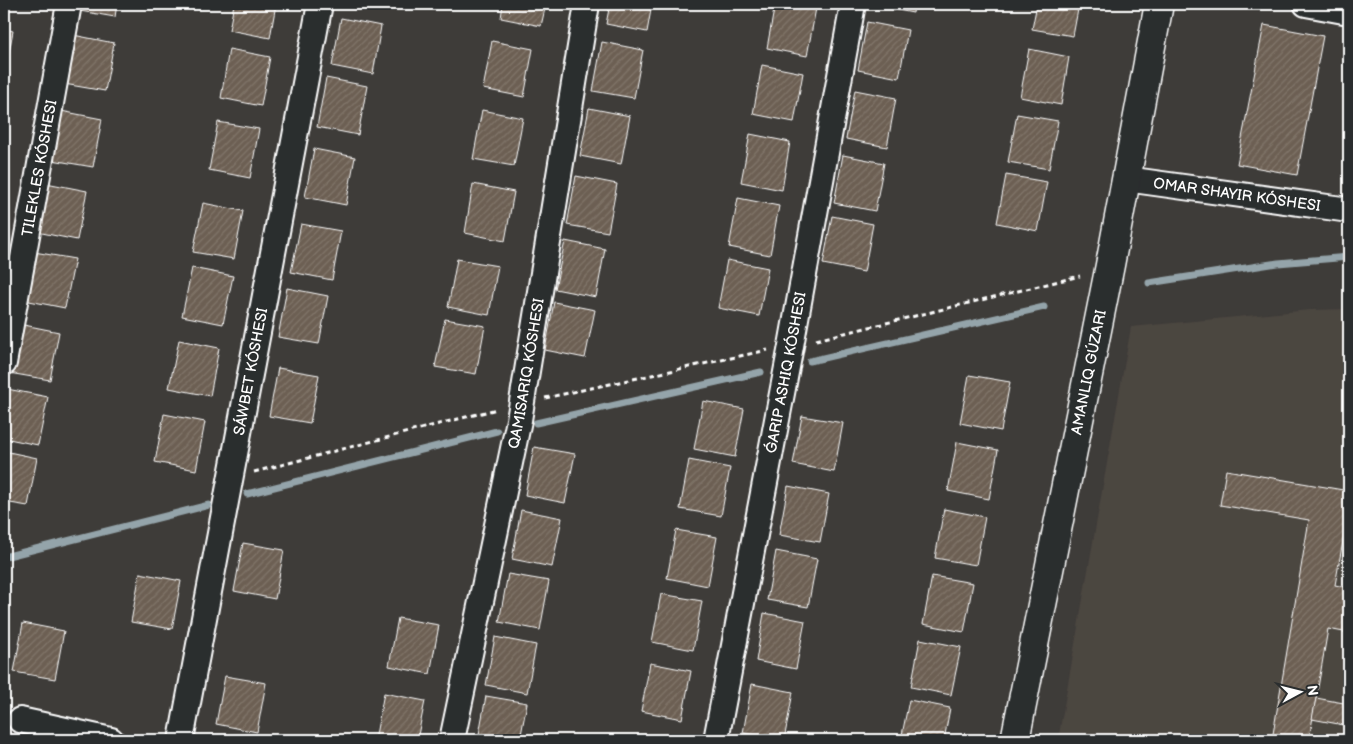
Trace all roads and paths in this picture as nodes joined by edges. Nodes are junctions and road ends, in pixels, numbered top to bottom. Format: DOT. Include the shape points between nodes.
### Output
graph roads {
  1 [pos="69,4"];
  2 [pos="320,4"];
  3 [pos="587,4"];
  4 [pos="853,4"];
  5 [pos="1158,4"];
  6 [pos="1306,4"];
  7 [pos="1349,12"];
  8 [pos="1126,179"];
  9 [pos="1349,210"];
  10 [pos="1080,276"];
  11 [pos="791,346"];
  12 [pos="4,363"];
  13 [pos="521,403"];
  14 [pos="230,478"];
  15 [pos="20,720"];
  16 [pos="111,740"];
  17 [pos="181,740"];
  18 [pos="452,740"];
  19 [pos="716,740"];
  20 [pos="1015,740"];
  1 -- 12 [label="street, TILEKLES KÓSHESI"];
  2 -- 14 [label="street, SÁWBET KÓSHESI"];
  3 -- 13 [label="street"];
  4 -- 11 [label="street"];
  5 -- 8 [label="street"];
  6 -- 7 [label="street"];
  8 -- 9 [label="street"];
  8 -- 20 [label="street"];
  10 -- 11 [label="path"];
  11 -- 13 [label="path"];
  11 -- 19 [label="street"];
  13 -- 14 [label="path"];
  13 -- 18 [label="street"];
  14 -- 17 [label="street, SÁWBET KÓSHESI"];
  15 -- 16 [label="street"];
}
